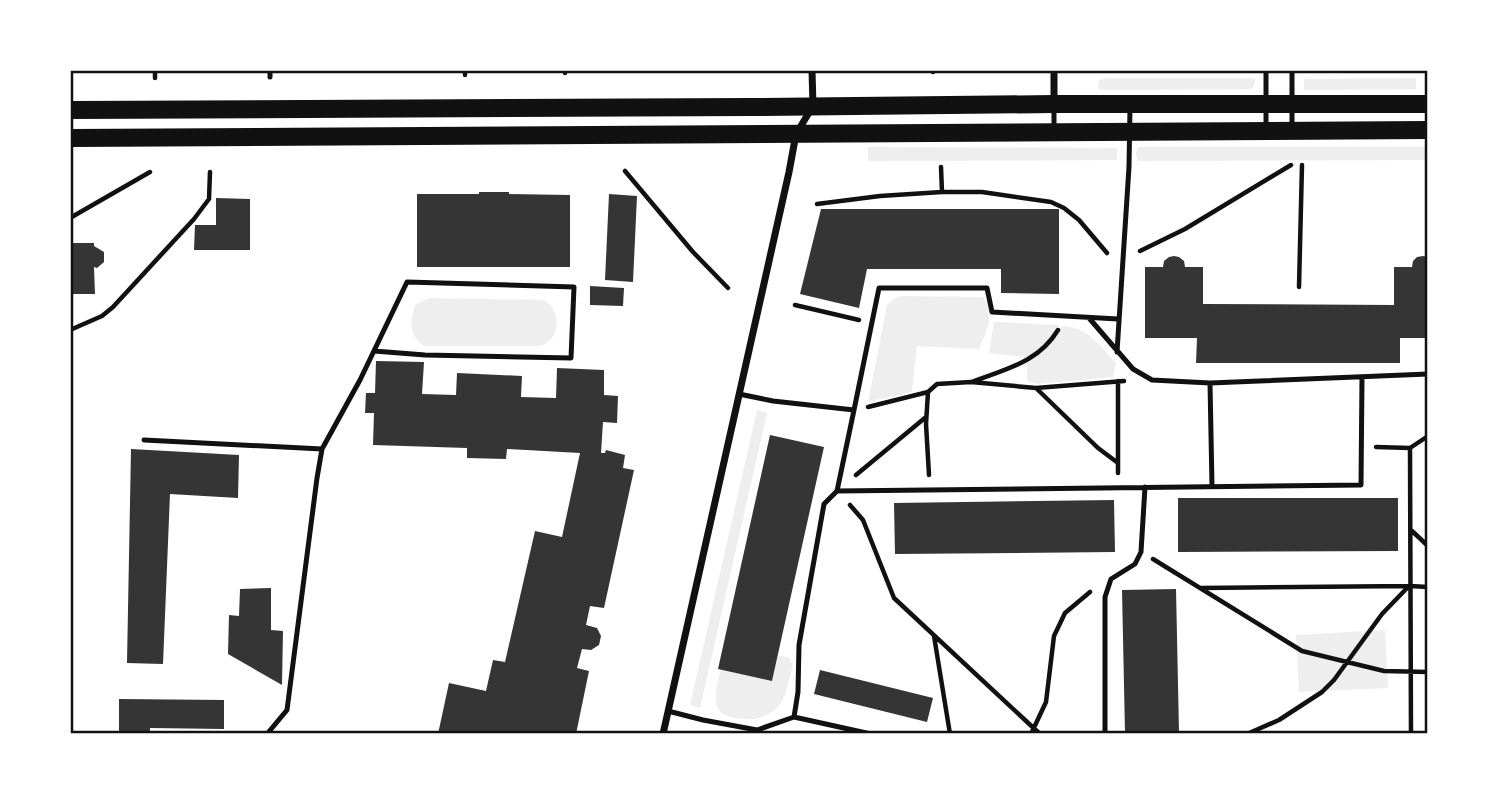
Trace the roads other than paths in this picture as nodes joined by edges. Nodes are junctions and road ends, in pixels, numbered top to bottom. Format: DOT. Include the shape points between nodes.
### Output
graph roads {
  1 [pos="812,70"];
  2 [pos="1054,70"];
  3 [pos="1265,70"];
  4 [pos="1292,70"];
  5 [pos="1292,103"];
  6 [pos="1054,104"];
  7 [pos="1130,104"];
  8 [pos="1266,104"];
  9 [pos="1428,104"];
  10 [pos="813,106"];
  11 [pos="70,110"];
  12 [pos="1428,130"];
  13 [pos="1266,131"];
  14 [pos="1292,131"];
  15 [pos="1130,132"];
  16 [pos="1054,133"];
  17 [pos="796,134"];
  18 [pos="70,138"];
  19 [pos="1089,318"];
  20 [pos="1118,319"];
  21 [pos="374,351"];
  22 [pos="1117,352"];
  23 [pos="1428,374"];
  24 [pos="1362,378"];
  25 [pos="1210,383"];
  26 [pos="739,394"];
  27 [pos="854,410"];
  28 [pos="144,440"];
  29 [pos="323,449"];
  30 [pos="1212,486"];
  31 [pos="1145,487"];
  32 [pos="837,491"];
  33 [pos="668,711"];
  34 [pos="794,717"];
  35 [pos="267,734"];
  36 [pos="663,734"];
  37 [pos="871,734"];
  38 [pos="1105,734"];
  1 -- 10 [label="street"];
  2 -- 6 [label="street"];
  3 -- 8 [label="lane"];
  4 -- 5 [label="lane"];
  5 -- 8 [label="main road"];
  5 -- 9 [label="main road"];
  5 -- 14 [label="lane"];
  6 -- 7 [label="main road"];
  6 -- 10 [label="main road"];
  6 -- 16 [label="lane"];
  7 -- 8 [label="main road"];
  7 -- 15 [label="lane"];
  8 -- 13 [label="lane"];
  10 -- 11 [label="main road"];
  10 -- 17 [label="street"];
  12 -- 14 [label="main road"];
  13 -- 14 [label="main road"];
  13 -- 15 [label="main road"];
  15 -- 16 [label="main road"];
  15 -- 20 [label="lane"];
  16 -- 17 [label="main road"];
  17 -- 18 [label="main road"];
  17 -- 26 [label="street"];
  19 -- 20 [label="lane"];
  19 -- 22 [label="lane"];
  19 -- 27 [label="lane" via="992,312 987,288 879,288"];
  20 -- 22 [label="lane"];
  21 -- 21 [label="lane" via="407,282 574,287 571,358"];
  21 -- 29 [label="lane"];
  22 -- 25 [label="lane" via="1152,380"];
  23 -- 24 [label="lane"];
  24 -- 25 [label="lane"];
  24 -- 30 [label="lane" via="1361,485"];
  25 -- 30 [label="lane"];
  26 -- 27 [label="lane"];
  26 -- 33 [label="street"];
  27 -- 32 [label="lane"];
  28 -- 29 [label="lane"];
  29 -- 35 [label="lane" via="287,710"];
  30 -- 31 [label="lane"];
  31 -- 32 [label="lane"];
  31 -- 38 [label="lane" via="1141,552 1135,564 1111,579 1105,597"];
  32 -- 34 [label="lane" via="824,504 799,645"];
  33 -- 34 [label="lane" via="757,730"];
  33 -- 36 [label="street"];
  34 -- 37 [label="lane"];
}
